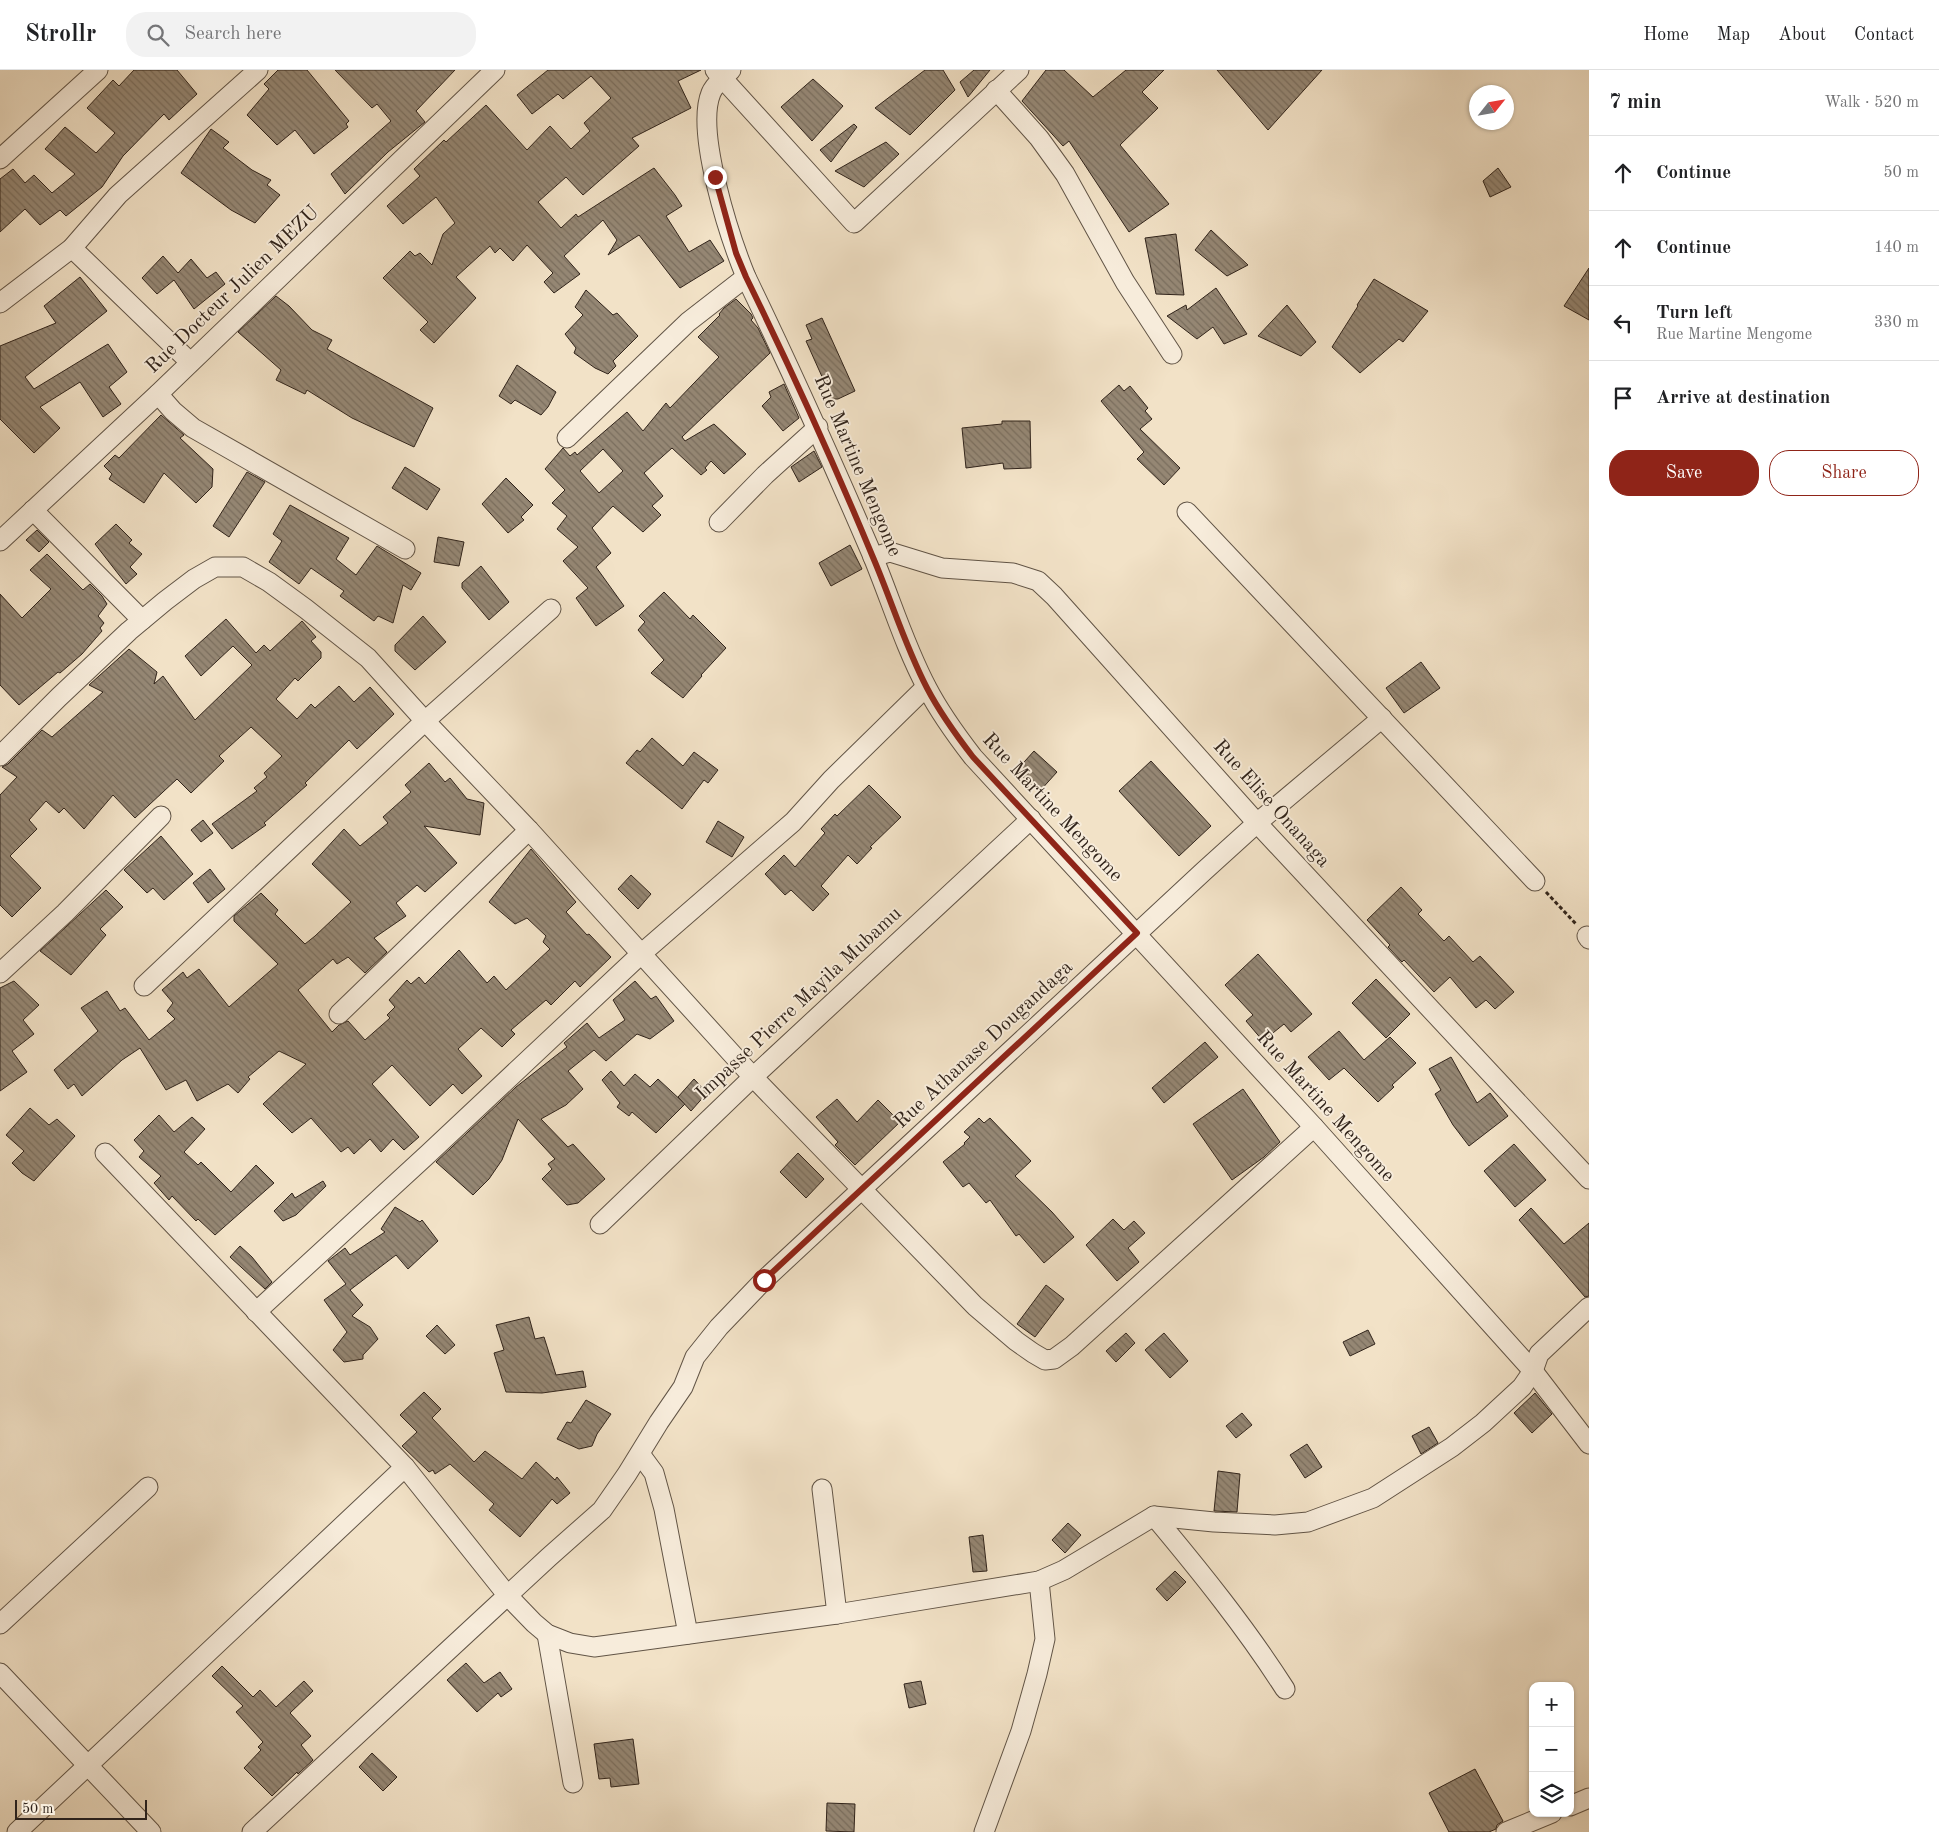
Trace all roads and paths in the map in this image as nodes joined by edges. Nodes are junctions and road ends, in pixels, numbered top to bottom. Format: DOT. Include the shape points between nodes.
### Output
graph roads {
  1 [pos="98,70"];
  2 [pos="258,70"];
  3 [pos="495,70"];
  4 [pos="1019,70"];
  5 [pos="723,73"];
  6 [pos="996,90"];
  7 [pos="0,159"];
  8 [pos="72,248"];
  9 [pos="746,277"];
  10 [pos="0,303"];
  11 [pos="1172,354"];
  12 [pos="190,362"];
  13 [pos="158,394"];
  14 [pos="818,427"];
  15 [pos="566,438"];
  16 [pos="33,510"];
  17 [pos="1187,512"];
  18 [pos="719,522"];
  19 [pos="0,541"];
  20 [pos="405,549"];
  21 [pos="873,557"];
  22 [pos="551,609"];
  23 [pos="142,620"];
  24 [pos="926,687"];
  25 [pos="1382,718"];
  26 [pos="425,721"];
  27 [pos="0,756"];
  28 [pos="161,816"];
  29 [pos="1031,819"];
  30 [pos="1257,823"];
  31 [pos="529,830"];
  32 [pos="1535,881"];
  33 [pos="1137,933"];
  34 [pos="1588,937"];
  35 [pos="641,954"];
  36 [pos="0,973"];
  37 [pos="144,986"];
  38 [pos="339,1014"];
  39 [pos="753,1077"];
  40 [pos="1314,1126"];
  41 [pos="105,1153"];
  42 [pos="1589,1179"];
  43 [pos="862,1189"];
  44 [pos="600,1224"];
  45 [pos="1589,1307"];
  46 [pos="256,1312"];
  47 [pos="1532,1371"];
  48 [pos="1589,1444"];
  49 [pos="640,1454"];
  50 [pos="405,1467"];
  51 [pos="148,1487"];
  52 [pos="822,1489"];
  53 [pos="1154,1516"];
  54 [pos="1039,1581"];
  55 [pos="508,1596"];
  56 [pos="837,1614"];
  57 [pos="0,1624"];
  58 [pos="547,1634"];
  59 [pos="688,1634"];
  60 [pos="0,1673"];
  61 [pos="1285,1689"];
  62 [pos="88,1766"];
  63 [pos="573,1783"];
  64 [pos="1589,1798"];
  65 [pos="1574,1804"];
  66 [pos="1542,1817"];
  67 [pos="17,1832"];
  68 [pos="151,1832"];
  69 [pos="252,1832"];
  70 [pos="984,1832"];
  71 [pos="1506,1832"];
  1 -- 7 [label="street"];
  2 -- 8 [label="street" via="118,195"];
  3 -- 12 [label="street, Rue Docteur Julien MEZU"];
  4 -- 6 [label="street"];
  5 -- 6 [label="street" via="854,223"];
  5 -- 9 [label="street, Rue Martine Mengome" via="711,92 707,108 709,144 736,253"];
  6 -- 11 [label="street" via="1039,138 1065,174 1125,282"];
  8 -- 10 [label="street"];
  8 -- 12 [label="street"];
  9 -- 14 [label="street, Rue Martine Mengome"];
  9 -- 15 [label="street" via="688,322"];
  12 -- 13 [label="street, Rue Docteur Julien MEZU"];
  13 -- 16 [label="street, Rue Docteur Julien MEZU"];
  13 -- 20 [label="street" via="193,428"];
  14 -- 18 [label="street"];
  14 -- 21 [label="street, Rue Martine Mengome"];
  16 -- 19 [label="street, Rue Docteur Julien MEZU"];
  16 -- 23 [label="street"];
  17 -- 25 [label="street"];
  21 -- 24 [label="street, Rue Martine Mengome"];
  21 -- 30 [label="street, Rue Elise Onanaga" via="890,552 942,568 1013,573 1038,581"];
  22 -- 26 [label="street"];
  23 -- 26 [label="street" via="194,579 215,567 243,567 269,582 368,658"];
  23 -- 27 [label="street"];
  24 -- 29 [label="street, Rue Martine Mengome" via="953,732"];
  24 -- 35 [label="street" via="793,822"];
  25 -- 30 [label="street, Rue Athanase Dougandaga"];
  25 -- 32 [label="street"];
  26 -- 31 [label="street"];
  26 -- 37 [label="street"];
  28 -- 36 [label="street"];
  29 -- 33 [label="street, Rue Martine Mengome"];
  29 -- 39 [label="street, Impasse Pierre Mayila Mubamu"];
  30 -- 33 [label="street, Rue Athanase Dougandaga"];
  30 -- 42 [label="street, Rue Elise Onanaga"];
  31 -- 35 [label="street"];
  31 -- 38 [label="street"];
  32 -- 34 [label="path"];
  33 -- 40 [label="street, Rue Martine Mengome"];
  33 -- 43 [label="street, Rue Athanase Dougandaga"];
  35 -- 39 [label="street"];
  35 -- 46 [label="street"];
  39 -- 43 [label="street"];
  39 -- 44 [label="street, Impasse Pierre Mayila Mubamu"];
  40 -- 43 [label="street" via="1072,1346 1050,1361 1033,1353 975,1306"];
  40 -- 47 [label="street, Rue Martine Mengome"];
  41 -- 46 [label="street"];
  43 -- 49 [label="street, Rue Athanase Dougandaga" via="764,1280 719,1327 695,1357 683,1387"];
  45 -- 47 [label="street" via="1539,1354"];
  46 -- 50 [label="street"];
  47 -- 48 [label="street, Rue Martine Mengome"];
  47 -- 53 [label="street" via="1522,1387 1483,1423 1373,1498 1308,1522 1274,1525"];
  49 -- 55 [label="street, Rue Athanase Dougandaga" via="602,1510"];
  49 -- 59 [label="street" via="654,1473 664,1509"];
  50 -- 55 [label="street"];
  50 -- 62 [label="street"];
  51 -- 57 [label="street"];
  52 -- 56 [label="street"];
  53 -- 54 [label="street" via="1064,1570"];
  53 -- 61 [label="street" via="1204,1577"];
  54 -- 56 [label="street"];
  54 -- 70 [label="street" via="1045,1639 1021,1731"];
  55 -- 58 [label="street"];
  55 -- 69 [label="street, Rue Athanase Dougandaga"];
  56 -- 59 [label="street"];
  58 -- 59 [label="street" via="570,1644 594,1647"];
  58 -- 63 [label="street"];
  60 -- 62 [label="street"];
  62 -- 67 [label="street"];
  62 -- 68 [label="street"];
  64 -- 65 [label="street"];
  66 -- 71 [label="street"];
}
